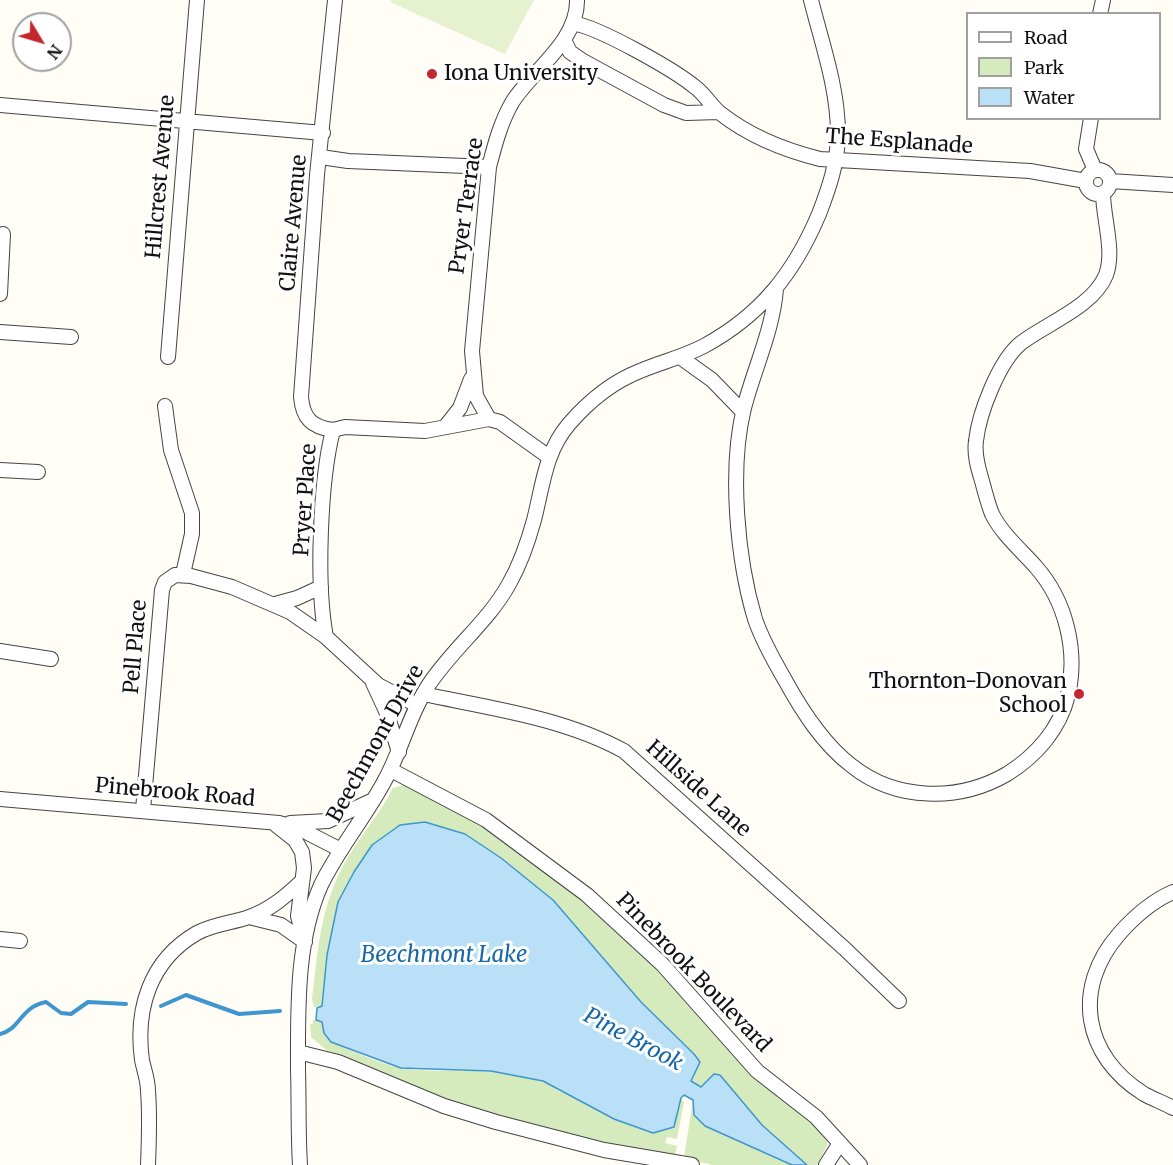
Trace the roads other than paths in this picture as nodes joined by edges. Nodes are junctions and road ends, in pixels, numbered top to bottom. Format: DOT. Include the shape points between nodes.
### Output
graph roads {
  1 [pos="197,0"];
  2 [pos="335,0"];
  3 [pos="577,0"];
  4 [pos="811,0"];
  5 [pos="573,23"];
  6 [pos="564,40"];
  7 [pos="0,105"];
  8 [pos="719,112"];
  9 [pos="1091,120"];
  10 [pos="187,123"];
  11 [pos="323,134"];
  12 [pos="321,157"];
  13 [pos="836,160"];
  14 [pos="489,167"];
  15 [pos="1095,170"];
  16 [pos="1086,181"];
  17 [pos="1110,181"];
  18 [pos="1173,184"];
  19 [pos="1103,193"];
  20 [pos="3,234"];
  21 [pos="776,289"];
  22 [pos="0,294"];
  23 [pos="0,332"];
  24 [pos="71,337"];
  25 [pos="168,357"];
  26 [pos="680,357"];
  27 [pos="473,371"];
  28 [pos="165,406"];
  29 [pos="743,412"];
  30 [pos="489,419"];
  31 [pos="445,427"];
  32 [pos="333,430"];
  33 [pos="549,457"];
  34 [pos="0,470"];
  35 [pos="38,472"];
  36 [pos="183,574"];
  37 [pos="321,586"];
  38 [pos="275,604"];
  39 [pos="326,637"];
  40 [pos="0,651"];
  41 [pos="51,659"];
  42 [pos="370,679"];
  43 [pos="420,700"];
  44 [pos="399,752"];
  45 [pos="391,770"];
  46 [pos="0,799"];
  47 [pos="373,801"];
  48 [pos="143,810"];
  49 [pos="276,823"];
  50 [pos="341,850"];
  51 [pos="302,881"];
  52 [pos="1173,892"];
  53 [pos="249,917"];
  54 [pos="0,939"];
  55 [pos="20,941"];
  56 [pos="305,942"];
  57 [pos="899,1001"];
  58 [pos="298,1052"];
  59 [pos="1173,1108"];
  60 [pos="840,1143"];
  61 [pos="148,1165"];
  62 [pos="300,1165"];
  63 [pos="692,1165"];
  64 [pos="826,1165"];
  65 [pos="860,1165"];
  1 -- 10 [label="street, Hillcrest Avenue"];
  2 -- 11 [label="street, Claire Avenue"];
  3 -- 5 [label="street, Pryer Terrace"];
  4 -- 13 [label="street, Beechmont Drive" via="834,89"];
  5 -- 6 [label="street, Pryer Terrace"];
  5 -- 8 [label="street, The Esplanade" via="599,32 679,76 705,95"];
  6 -- 8 [label="street" via="570,52 583,61 664,105 686,113"];
  6 -- 14 [label="street, Pryer Terrace" via="512,103 496,138"];
  7 -- 10 [label="street"];
  8 -- 13 [label="street, The Esplanade" via="778,147"];
  9 -- 15 [label="street" via="1086,149"];
  10 -- 11 [label="street"];
  10 -- 25 [label="street, Hillcrest Avenue"];
  11 -- 12 [label="street, Claire Avenue"];
  12 -- 14 [label="street"];
  12 -- 32 [label="street, Claire Avenue" via="301,397 310,422"];
  13 -- 16 [label="street, The Esplanade" via="1030,171"];
  13 -- 21 [label="street, Beechmont Drive" via="811,232 792,269"];
  14 -- 27 [label="street, Pryer Terrace" via="475,305"];
  15 -- 16 [label="street"];
  15 -- 17 [label="street" via="1104,171"];
  16 -- 19 [label="street, The Esplanade" via="1089,191"];
  17 -- 18 [label="street"];
  17 -- 19 [label="street"];
  19 -- 29 [label="street" via="1106,274 1089,297 1017,346 991,387 975,441 976,463 993,515 1038,569 1060,607 1069,633 1072,672 1062,717 1041,747 1022,765 974,788 945,794 912,793 887,786 852,766 814,728 771,656 756,621 741,559 737,491"];
  20 -- 22 [label="street"];
  21 -- 26 [label="street, Beechmont Drive" via="724,333"];
  21 -- 29 [label="street"];
  23 -- 24 [label="street"];
  26 -- 29 [label="street" via="712,380"];
  26 -- 33 [label="street, Beechmont Drive" via="631,375 606,390 569,424"];
  27 -- 30 [label="street, Pryer Terrace" via="476,396"];
  27 -- 31 [label="street, Pryer Terrace" via="464,402"];
  28 -- 36 [label="street" via="171,450 192,513 192,534"];
  30 -- 31 [label="street, Pryer Place"];
  30 -- 33 [label="street" via="500,422"];
  31 -- 32 [label="street, Pryer Place" via="425,431 345,427"];
  32 -- 37 [label="street, Pryer Place" via="324,498"];
  33 -- 43 [label="street, Beechmont Drive" via="528,542 512,579"];
  34 -- 35 [label="street"];
  36 -- 38 [label="street"];
  36 -- 48 [label="street, Pell Place" via="170,577 162,590"];
  37 -- 38 [label="street, Pryer Place"];
  37 -- 39 [label="street, Pryer Place"];
  38 -- 39 [label="street"];
  39 -- 42 [label="street"];
  40 -- 41 [label="street"];
  42 -- 43 [label="street" via="386,690"];
  42 -- 44 [label="street" via="386,711"];
  43 -- 44 [label="street, Beechmont Drive"];
  43 -- 57 [label="street, Hillside Lane" via="552,723 596,736 624,751"];
  44 -- 45 [label="street, Beechmont Drive"];
  45 -- 47 [label="street, Beechmont Drive"];
  45 -- 60 [label="street, Pinebrook Boulevard" via="486,820 587,895 662,964 758,1071 812,1113"];
  46 -- 48 [label="street, Pinebrook Road"];
  47 -- 49 [label="street" via="328,821"];
  47 -- 50 [label="street, Beechmont Drive"];
  48 -- 49 [label="street, Pinebrook Road"];
  49 -- 50 [label="street, Pinebrook Road" via="302,830"];
  49 -- 51 [label="street" via="301,847"];
  50 -- 56 [label="street, Beechmont Drive" via="317,896"];
  51 -- 53 [label="street" via="280,901"];
  51 -- 56 [label="street" via="298,916"];
  52 -- 59 [label="street" via="1146,908 1111,943 1092,977 1088,1005 1102,1051 1119,1073 1144,1094"];
  53 -- 56 [label="street" via="281,925"];
  53 -- 61 [label="street" via="215,926 188,939 165,960 148,989 140,1026 148,1090"];
  54 -- 55 [label="street"];
  56 -- 58 [label="street, Beechmont Drive"];
  58 -- 62 [label="street, Beechmont Drive"];
  58 -- 63 [label="street" via="338,1062 444,1106 506,1125 604,1150"];
  60 -- 64 [label="street"];
  60 -- 65 [label="street, Pinebrook Boulevard"];
}
